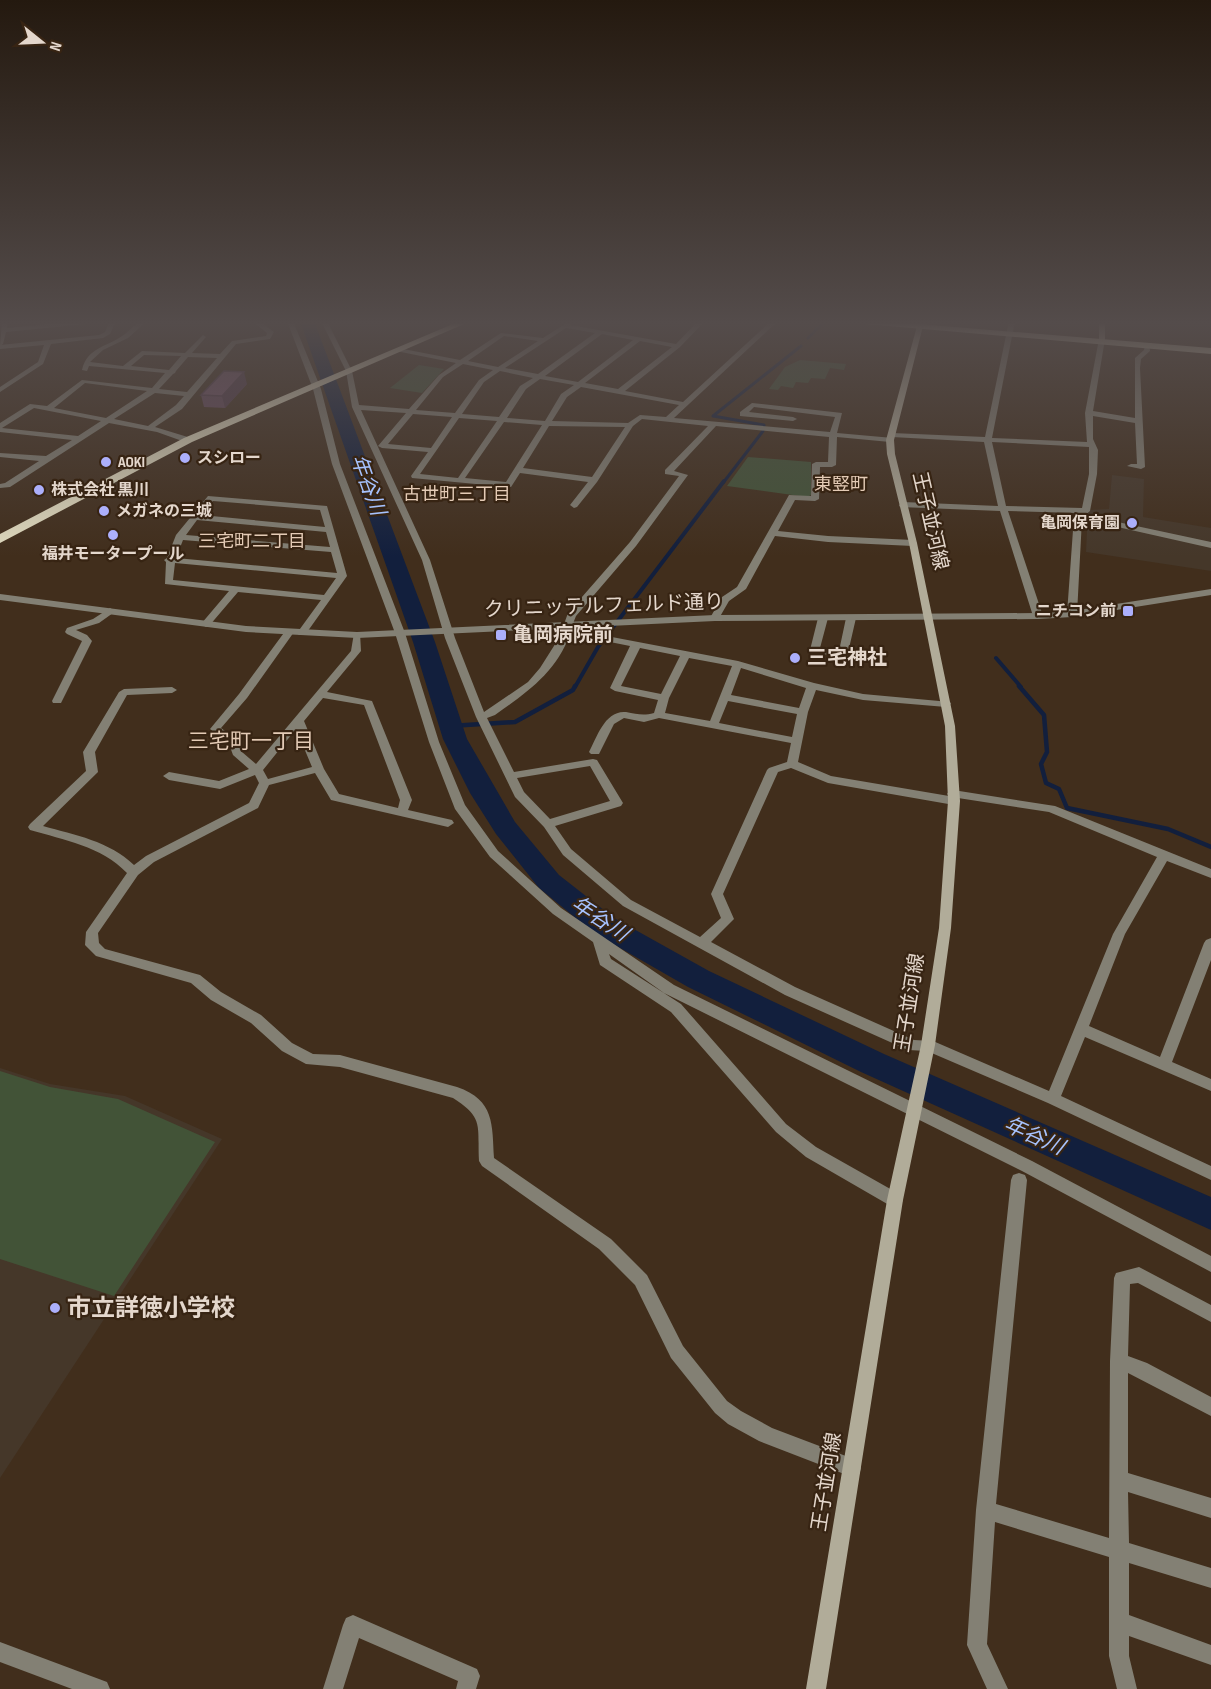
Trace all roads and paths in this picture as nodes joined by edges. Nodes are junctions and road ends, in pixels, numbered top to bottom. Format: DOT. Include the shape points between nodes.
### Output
graph roads {
  1 [pos="60,400"];
  2 [pos="139,400"];
  3 [pos="186,400"];
  4 [pos="282,400"];
  5 [pos="320,400"];
  6 [pos="354,400"];
  7 [pos="420,400"];
  8 [pos="467,400"];
  9 [pos="515,400"];
  10 [pos="562,400"];
  11 [pos="661,400"];
  12 [pos="689,400"];
  13 [pos="901,400"];
  14 [pos="997,400"];
  15 [pos="1091,400"];
  16 [pos="1139,400"];
  17 [pos="684,404"];
  18 [pos="799,406"];
  19 [pos="356,407"];
  20 [pos="48,409"];
  21 [pos="410,411"];
  22 [pos="1089,413"];
  23 [pos="456,415"];
  24 [pos="502,419"];
  25 [pos="794,419"];
  26 [pos="108,420"];
  27 [pos="668,420"];
  28 [pos="1140,421"];
  29 [pos="547,423"];
  30 [pos="714,424"];
  31 [pos="630,425"];
  32 [pos="0,428"];
  33 [pos="149,428"];
  34 [pos="790,431"];
  35 [pos="833,434"];
  36 [pos="80,438"];
  37 [pos="891,438"];
  38 [pos="188,440"];
  39 [pos="988,440"];
  40 [pos="1092,446"];
  41 [pos="432,450"];
  42 [pos="0,455"];
  43 [pos="48,459"];
  44 [pos="1131,466"];
  45 [pos="517,470"];
  46 [pos="460,480"];
  47 [pos="594,480"];
  48 [pos="0,486"];
  49 [pos="574,505"];
  50 [pos="903,505"];
  51 [pos="1002,507"];
  52 [pos="1082,514"];
  53 [pos="195,517"];
  54 [pos="329,530"];
  55 [pos="774,533"];
  56 [pos="179,537"];
  57 [pos="0,539"];
  58 [pos="913,543"];
  59 [pos="1211,545"];
  60 [pos="335,550"];
  61 [pos="168,560"];
  62 [pos="342,576"];
  63 [pos="235,590"];
  64 [pos="1211,592"];
  65 [pos="0,597"];
  66 [pos="327,598"];
  67 [pos="110,611"];
  68 [pos="1072,614"];
  69 [pos="1038,616"];
  70 [pos="715,618"];
  71 [pos="823,618"];
  72 [pos="850,618"];
  73 [pos="929,618"];
  74 [pos="206,624"];
  75 [pos="567,626"];
  76 [pos="449,631"];
  77 [pos="289,632"];
  78 [pos="302,633"];
  79 [pos="403,633"];
  80 [pos="357,635"];
  81 [pos="636,645"];
  82 [pos="685,655"];
  83 [pos="738,664"];
  84 [pos="812,686"];
  85 [pos="172,690"];
  86 [pos="320,694"];
  87 [pos="725,697"];
  88 [pos="664,698"];
  89 [pos="57,701"];
  90 [pos="946,704"];
  91 [pos="803,712"];
  92 [pos="659,715"];
  93 [pos="481,717"];
  94 [pos="298,720"];
  95 [pos="713,726"];
  96 [pos="796,741"];
  97 [pos="595,752"];
  98 [pos="792,764"];
  99 [pos="318,769"];
  100 [pos="169,776"];
  101 [pos="510,776"];
  102 [pos="261,777"];
  103 [pos="953,798"];
  104 [pos="402,812"];
  105 [pos="448,823"];
  106 [pos="548,824"];
  107 [pos="1164,855"];
  108 [pos="134,872"];
  109 [pos="1211,874"];
  110 [pos="599,942"];
  111 [pos="702,943"];
  112 [pos="1211,943"];
  113 [pos="1081,1029"];
  114 [pos="926,1052"];
  115 [pos="1164,1064"];
  116 [pos="1211,1085"];
  117 [pos="1053,1099"];
  118 [pos="914,1106"];
  119 [pos="1211,1173"];
  120 [pos="1019,1180"];
  121 [pos="895,1200"];
  122 [pos="1211,1264"];
  123 [pos="1211,1314"];
  124 [pos="1119,1361"];
  125 [pos="1211,1407"];
  126 [pos="852,1468"];
  127 [pos="1120,1480"];
  128 [pos="1211,1508"];
  129 [pos="986,1510"];
  130 [pos="1120,1551"];
  131 [pos="1211,1578"];
  132 [pos="1119,1622"];
  133 [pos="0,1652"];
  134 [pos="1211,1655"];
  135 [pos="100,1689"];
  136 [pos="333,1689"];
  137 [pos="466,1689"];
  138 [pos="816,1689"];
  139 [pos="998,1689"];
  140 [pos="1127,1689"];
  1 -- 20 [label="street"];
  2 -- 26 [label="street"];
  3 -- 33 [label="street"];
  4 -- 38 [label="highway"];
  5 -- 79 [label="street" via="336,464"];
  6 -- 19 [label="street"];
  7 -- 21 [label="street"];
  8 -- 23 [label="street"];
  9 -- 24 [label="street"];
  10 -- 29 [label="street"];
  11 -- 17 [label="street"];
  12 -- 17 [label="street"];
  13 -- 37 [label="main road, 王子並河線"];
  14 -- 39 [label="street"];
  15 -- 22 [label="street"];
  16 -- 28 [label="street"];
  17 -- 27 [label="street"];
  18 -- 25 [label="street"];
  18 -- 25 [label="street" via="752,405 743,414"];
  18 -- 35 [label="street" via="839,415"];
  19 -- 21 [label="street"];
  19 -- 76 [label="street" via="426,560"];
  20 -- 26 [label="street"];
  20 -- 32 [label="street" via="33,406"];
  21 -- 23 [label="street"];
  21 -- 41 [label="street" via="382,446"];
  22 -- 28 [label="street"];
  22 -- 40 [label="street"];
  23 -- 24 [label="street"];
  23 -- 41 [label="street"];
  24 -- 29 [label="street"];
  24 -- 46 [label="street"];
  25 -- 34 [label="street"];
  26 -- 33 [label="street"];
  26 -- 36 [label="street"];
  27 -- 30 [label="street"];
  27 -- 31 [label="street" via="640,417"];
  28 -- 44 [label="street" via="1141,468"];
  29 -- 31 [label="street"];
  29 -- 45 [label="street"];
  30 -- 34 [label="street"];
  30 -- 75 [label="street" via="668,472 684,475 633,544 571,615"];
  31 -- 47 [label="street"];
  32 -- 36 [label="street"];
  33 -- 38 [label="street"];
  34 -- 35 [label="street"];
  35 -- 37 [label="street"];
  35 -- 55 [label="street" via="832,465 816,464 815,499 792,497"];
  36 -- 43 [label="street"];
  37 -- 39 [label="street"];
  37 -- 50 [label="main road, 王子並河線"];
  38 -- 57 [label="highway"];
  39 -- 40 [label="street"];
  39 -- 51 [label="street"];
  40 -- 52 [label="street" via="1093,474"];
  41 -- 46 [label="street" via="415,476"];
  42 -- 43 [label="street"];
  43 -- 48 [label="street"];
  45 -- 46 [label="street" via="508,485"];
  45 -- 47 [label="street"];
  47 -- 49 [label="street"];
  50 -- 51 [label="street"];
  50 -- 58 [label="main road, 王子並河線"];
  51 -- 52 [label="street"];
  51 -- 69 [label="street" via="1029,579"];
  52 -- 59 [label="street"];
  52 -- 68 [label="street"];
  53 -- 54 [label="street"];
  53 -- 54 [label="street" via="211,498 324,508"];
  53 -- 56 [label="street"];
  54 -- 60 [label="street"];
  55 -- 58 [label="street"];
  55 -- 70 [label="street" via="741,589 725,599"];
  56 -- 60 [label="street"];
  56 -- 61 [label="street"];
  58 -- 73 [label="main road, 王子並河線"];
  60 -- 62 [label="street"];
  61 -- 62 [label="street"];
  61 -- 63 [label="street" via="168,582"];
  62 -- 66 [label="street"];
  63 -- 66 [label="street"];
  63 -- 74 [label="street"];
  64 -- 68 [label="street, クリニッテルフェルド通り"];
  65 -- 67 [label="street, クリニッテルフェルド通り"];
  66 -- 78 [label="street"];
  67 -- 74 [label="street, クリニッテルフェルド通り"];
  67 -- 89 [label="street" via="96,621 72,628 70,632 87,641"];
  68 -- 69 [label="street, クリニッテルフェルド通り"];
  69 -- 73 [label="street, クリニッテルフェルド通り"];
  70 -- 71 [label="street, クリニッテルフェルド通り"];
  70 -- 75 [label="street, クリニッテルフェルド通り"];
  71 -- 72 [label="street, クリニッテルフェルド通り"];
  71 -- 72 [label="street" via="815,650 843,655"];
  72 -- 73 [label="street, クリニッテルフェルド通り"];
  73 -- 90 [label="main road, 王子並河線"];
  74 -- 77 [label="street, クリニッテルフェルド通り"];
  75 -- 76 [label="street, クリニッテルフェルド通り"];
  75 -- 81 [label="street" via="572,632"];
  75 -- 93 [label="street" via="564,638 532,684"];
  76 -- 79 [label="street, クリニッテルフェルド通り"];
  76 -- 93 [label="street"];
  77 -- 78 [label="street, クリニッテルフェルド通り"];
  77 -- 102 [label="street" via="214,729 234,743 237,753"];
  78 -- 80 [label="street, クリニッテルフェルド通り"];
  79 -- 80 [label="street, クリニッテルフェルド通り"];
  79 -- 110 [label="street" via="434,742 459,806 494,854 523,883"];
  80 -- 86 [label="street" via="356,651"];
  81 -- 82 [label="street"];
  81 -- 88 [label="street" via="615,688"];
  82 -- 83 [label="street"];
  82 -- 88 [label="street"];
  83 -- 84 [label="street"];
  83 -- 87 [label="street"];
  84 -- 90 [label="street" via="881,700"];
  84 -- 91 [label="street"];
  85 -- 108 [label="street" via="124,692 89,752 92,772 34,827 99,846 122,857"];
  86 -- 94 [label="street"];
  86 -- 104 [label="street" via="368,703 406,800"];
  87 -- 91 [label="street"];
  87 -- 95 [label="street"];
  88 -- 92 [label="street"];
  90 -- 103 [label="main road, 王子並河線"];
  91 -- 96 [label="street"];
  92 -- 95 [label="street"];
  92 -- 97 [label="street" via="644,720 623,715 610,722"];
  93 -- 101 [label="street"];
  94 -- 99 [label="street"];
  94 -- 102 [label="street"];
  95 -- 96 [label="street"];
  96 -- 98 [label="street"];
  98 -- 103 [label="street" via="828,779"];
  98 -- 111 [label="street" via="773,770 717,894 728,919"];
  99 -- 102 [label="street"];
  99 -- 104 [label="street" via="335,797"];
  100 -- 102 [label="street" via="220,785"];
  101 -- 106 [label="street" via="519,794"];
  101 -- 106 [label="street" via="593,762 617,803"];
  102 -- 108 [label="street" via="254,805 150,859"];
  103 -- 107 [label="street" via="1051,809"];
  103 -- 114 [label="main road, 王子並河線" via="945,928"];
  104 -- 105 [label="street"];
  106 -- 111 [label="street" via="567,852 627,903"];
  107 -- 109 [label="street"];
  107 -- 113 [label="street" via="1119,934"];
  108 -- 126 [label="street" via="92,932 92,945 101,953 195,979 256,1019 287,1047 311,1060 340,1061 458,1093 474,1102 484,1113 488,1130 487,1161 605,1244 640,1280 676,1352 719,1405 742,1424"];
  110 -- 118 [label="street" via="669,988"];
  110 -- 121 [label="street" via="605,962 676,1008 781,1128 811,1152"];
  111 -- 114 [label="street" via="790,991"];
  112 -- 115 [label="street"];
  113 -- 115 [label="street"];
  113 -- 117 [label="street"];
  114 -- 117 [label="street"];
  114 -- 118 [label="main road, 王子並河線"];
  115 -- 116 [label="street"];
  117 -- 119 [label="street"];
  118 -- 121 [label="main road, 王子並河線"];
  118 -- 122 [label="street"];
  120 -- 129 [label="street"];
  121 -- 126 [label="main road, 王子並河線"];
  123 -- 124 [label="street" via="1139,1275 1122,1278"];
  124 -- 125 [label="street"];
  124 -- 127 [label="street"];
  126 -- 138 [label="main road, 王子並河線"];
  127 -- 128 [label="street"];
  127 -- 130 [label="street"];
  129 -- 130 [label="street"];
  129 -- 139 [label="street" via="977,1645"];
  130 -- 131 [label="street"];
  130 -- 132 [label="street"];
  132 -- 134 [label="street"];
  132 -- 140 [label="street" via="1119,1656"];
  133 -- 135 [label="street"];
  136 -- 137 [label="street" via="353,1624 470,1676"];
}
